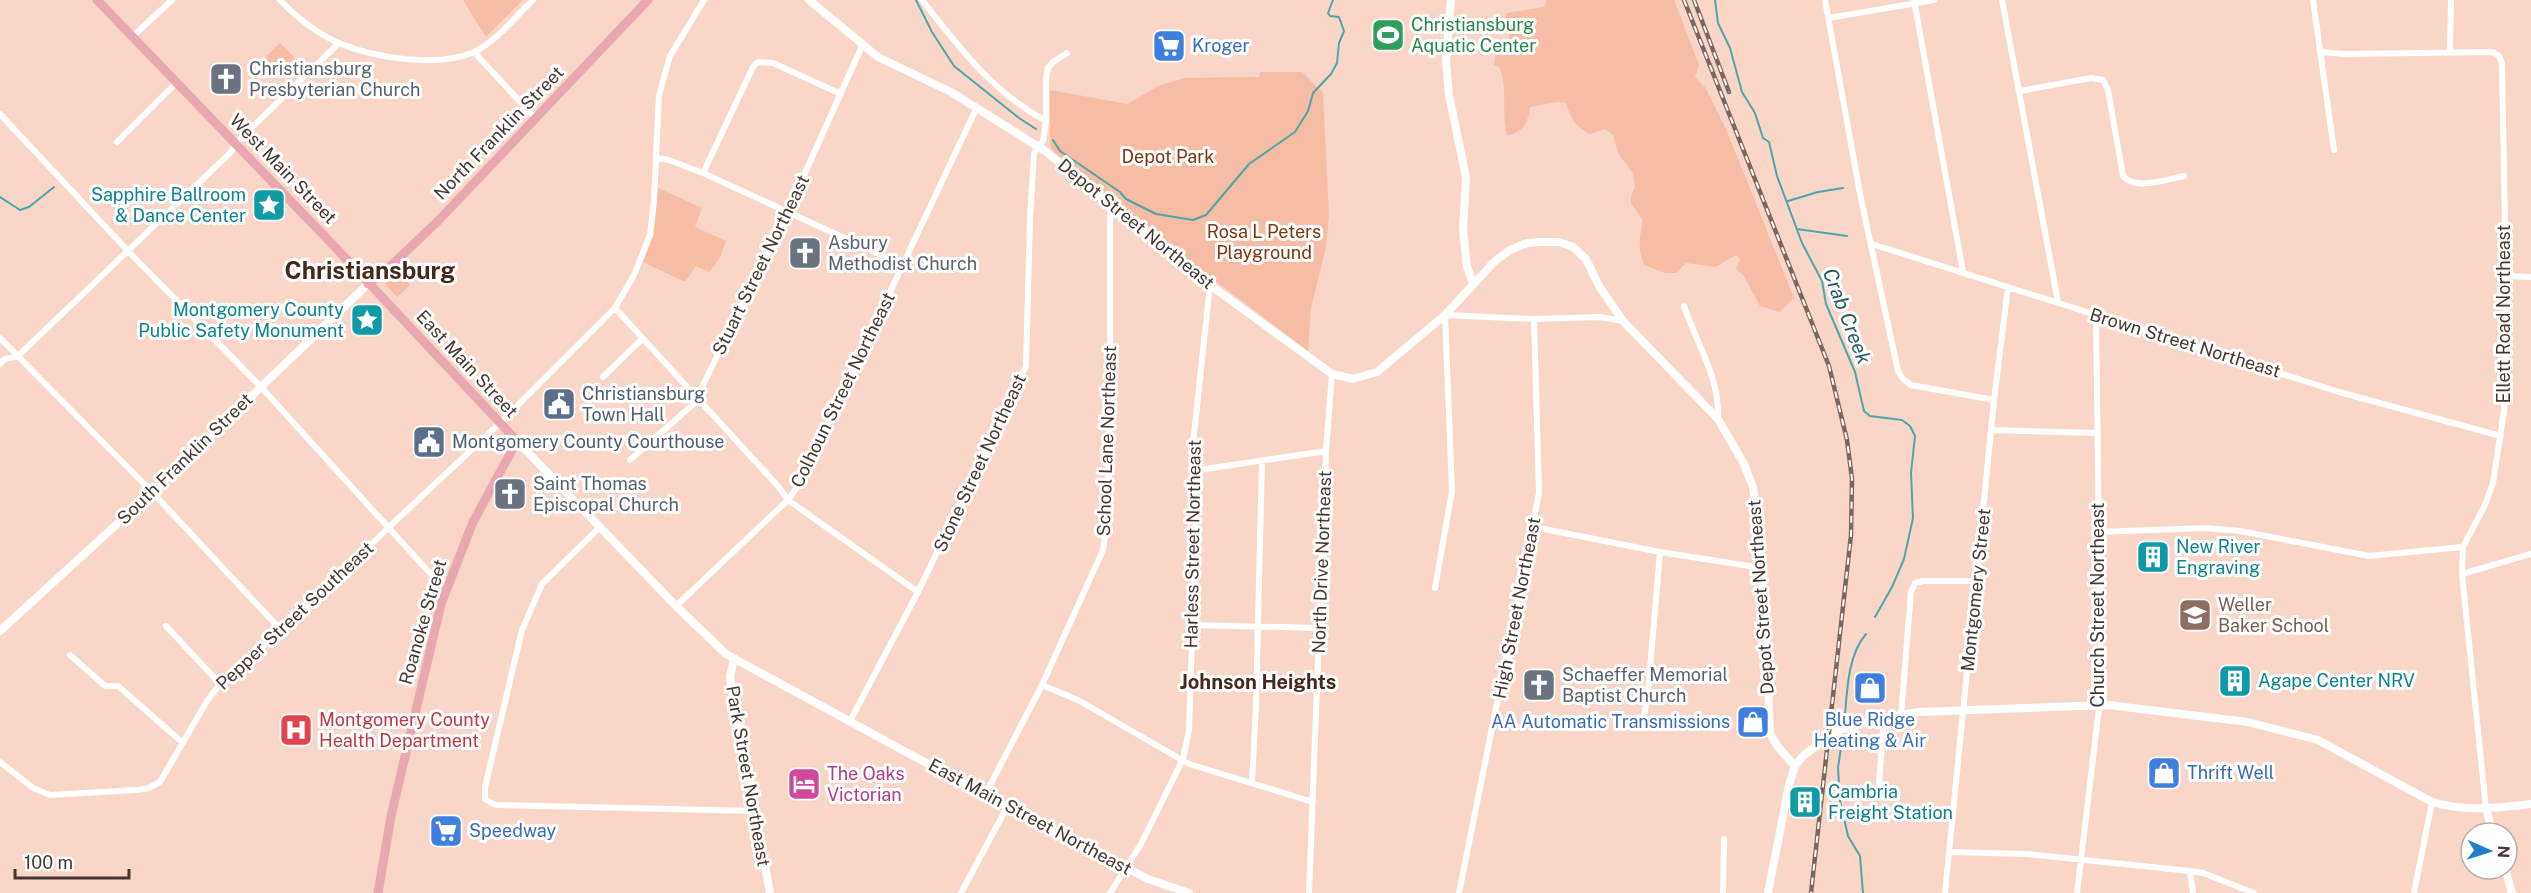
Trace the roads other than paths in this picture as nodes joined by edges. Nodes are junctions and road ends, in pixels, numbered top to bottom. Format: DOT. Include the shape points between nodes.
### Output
graph roads {
  1 [pos="97,0"];
  2 [pos="172,0"];
  3 [pos="280,0"];
  4 [pos="533,0"];
  5 [pos="648,0"];
  6 [pos="704,0"];
  7 [pos="809,0"];
  8 [pos="922,0"];
  9 [pos="1451,0"];
  10 [pos="1826,0"];
  11 [pos="1934,0"];
  12 [pos="2002,0"];
  13 [pos="2313,0"];
  14 [pos="2451,0"];
  15 [pos="1915,2"];
  16 [pos="1829,18"];
  17 [pos="132,37"];
  18 [pos="339,43"];
  19 [pos="862,46"];
  20 [pos="474,52"];
  21 [pos="2320,52"];
  22 [pos="2450,52"];
  23 [pos="1067,53"];
  24 [pos="176,83"];
  25 [pos="2020,91"];
  26 [pos="841,94"];
  27 [pos="977,107"];
  28 [pos="0,114"];
  29 [pos="536,119"];
  30 [pos="1046,122"];
  31 [pos="117,142"];
  32 [pos="236,145"];
  33 [pos="1039,146"];
  34 [pos="2334,150"];
  35 [pos="656,158"];
  36 [pos="703,173"];
  37 [pos="2184,176"];
  38 [pos="1110,204"];
  39 [pos="787,213"];
  40 [pos="1872,244"];
  41 [pos="128,251"];
  42 [pos="903,265"];
  43 [pos="1963,272"];
  44 [pos="2505,276"];
  45 [pos="2531,277"];
  46 [pos="1473,283"];
  47 [pos="368,284"];
  48 [pos="1210,285"];
  49 [pos="2008,287"];
  50 [pos="2058,302"];
  51 [pos="1684,306"];
  52 [pos="615,308"];
  53 [pos="1445,315"];
  54 [pos="2096,316"];
  55 [pos="1534,319"];
  56 [pos="1623,321"];
  57 [pos="0,338"];
  58 [pos="642,339"];
  59 [pos="18,356"];
  60 [pos="0,364"];
  61 [pos="1332,374"];
  62 [pos="603,377"];
  63 [pos="261,387"];
  64 [pos="699,400"];
  65 [pos="1994,400"];
  66 [pos="1718,419"];
  67 [pos="500,423"];
  68 [pos="1991,430"];
  69 [pos="2097,433"];
  70 [pos="2501,436"];
  71 [pos="517,441"];
  72 [pos="1326,451"];
  73 [pos="630,460"];
  74 [pos="1262,460"];
  75 [pos="1192,471"];
  76 [pos="152,492"];
  77 [pos="788,500"];
  78 [pos="389,527"];
  79 [pos="600,527"];
  80 [pos="1534,527"];
  81 [pos="2098,532"];
  82 [pos="2463,547"];
  83 [pos="1660,552"];
  84 [pos="2531,554"];
  85 [pos="1762,568"];
  86 [pos="2462,574"];
  87 [pos="1977,581"];
  88 [pos="448,583"];
  89 [pos="1434,588"];
  90 [pos="918,591"];
  91 [pos="676,606"];
  92 [pos="1192,625"];
  93 [pos="166,626"];
  94 [pos="1257,626"];
  95 [pos="1319,628"];
  96 [pos="280,629"];
  97 [pos="0,631"];
  98 [pos="70,655"];
  99 [pos="734,658"];
  100 [pos="220,684"];
  101 [pos="1042,685"];
  102 [pos="2099,705"];
  103 [pos="1963,710"];
  104 [pos="1901,715"];
  105 [pos="1884,718"];
  106 [pos="850,721"];
  107 [pos="1643,722"];
  108 [pos="183,743"];
  109 [pos="1183,759"];
  110 [pos="0,762"];
  111 [pos="1795,766"];
  112 [pos="1252,783"];
  113 [pos="1880,784"];
  114 [pos="985,795"];
  115 [pos="1313,802"];
  116 [pos="2432,802"];
  117 [pos="2531,804"];
  118 [pos="1007,807"];
  119 [pos="2486,809"];
  120 [pos="754,811"];
  121 [pos="2490,821"];
  122 [pos="1724,839"];
  123 [pos="1949,852"];
  124 [pos="2080,859"];
  125 [pos="1125,867"];
  126 [pos="2190,871"];
  127 [pos="378,893"];
  128 [pos="770,893"];
  129 [pos="961,893"];
  130 [pos="1110,893"];
  131 [pos="1188,893"];
  132 [pos="1309,893"];
  133 [pos="1459,893"];
  134 [pos="1723,893"];
  135 [pos="1768,893"];
  136 [pos="1945,893"];
  137 [pos="2077,893"];
  138 [pos="2193,893"];
  139 [pos="2254,893"];
  140 [pos="2414,893"];
  1 -- 17 [label="main road, West Main Street"];
  2 -- 17 [label="street"];
  3 -- 18 [label="street" via="299,19"];
  4 -- 20 [label="street"];
  5 -- 29 [label="main road, North Franklin Street"];
  6 -- 35 [label="street, Pepper Street Southeast" via="670,56 659,95"];
  7 -- 19 [label="street, Depot Street Northeast"];
  8 -- 30 [label="street" via="978,69 1023,109"];
  9 -- 46 [label="street" via="1446,61 1455,132 1466,177 1463,230"];
  10 -- 16 [label="street"];
  11 -- 15 [label="street"];
  12 -- 25 [label="street"];
  13 -- 21 [label="street"];
  14 -- 22 [label="street"];
  15 -- 16 [label="street"];
  15 -- 43 [label="street"];
  16 -- 40 [label="street"];
  17 -- 24 [label="main road, West Main Street"];
  18 -- 20 [label="street" via="408,59"];
  18 -- 32 [label="street"];
  19 -- 26 [label="street, Stuart Street Northeast"];
  19 -- 27 [label="street, Depot Street Northeast"];
  20 -- 29 [label="street"];
  21 -- 22 [label="street"];
  21 -- 34 [label="street"];
  22 -- 44 [label="street, Ellett Road Northeast" via="2493,52 2502,63"];
  23 -- 30 [label="street, Stone Street Northeast" via="1048,68"];
  24 -- 31 [label="street"];
  24 -- 32 [label="main road, West Main Street"];
  25 -- 37 [label="street" via="2091,78 2103,80 2126,180 2137,184"];
  25 -- 50 [label="street"];
  26 -- 36 [label="street" via="773,63 758,62"];
  26 -- 39 [label="street, Stuart Street Northeast"];
  27 -- 33 [label="street, Depot Street Northeast"];
  27 -- 42 [label="street, Colhoun Street Northeast"];
  28 -- 41 [label="street"];
  29 -- 47 [label="main road, North Franklin Street" via="438,221"];
  30 -- 33 [label="street, Stone Street Northeast"];
  32 -- 41 [label="street"];
  32 -- 47 [label="main road, West Main Street"];
  33 -- 38 [label="street, Depot Street Northeast"];
  33 -- 90 [label="street, Stone Street Northeast" via="1034,153 1030,218 1026,366"];
  35 -- 36 [label="street"];
  35 -- 52 [label="street, Pepper Street Southeast" via="650,235"];
  36 -- 39 [label="street"];
  38 -- 48 [label="street, Depot Street Northeast"];
  38 -- 101 [label="street, School Lane Northeast" via="1106,537 1095,570"];
  39 -- 42 [label="street"];
  39 -- 64 [label="street, Stuart Street Northeast"];
  40 -- 43 [label="street, Brown Street Northeast"];
  40 -- 65 [label="street" via="1898,371 1903,379 1911,385"];
  41 -- 59 [label="street"];
  41 -- 63 [label="street"];
  42 -- 77 [label="street, Colhoun Street Northeast" via="800,483"];
  43 -- 49 [label="street, Brown Street Northeast"];
  44 -- 45 [label="street"];
  44 -- 70 [label="street, Ellett Road Northeast" via="2507,332"];
  46 -- 53 [label="street, Depot Street Northeast"];
  46 -- 56 [label="street, Depot Street Northeast" via="1510,250 1527,243 1559,242 1586,259"];
  47 -- 63 [label="street, South Franklin Street"];
  47 -- 67 [label="main road, East Main Street"];
  48 -- 61 [label="street, Depot Street Northeast"];
  48 -- 75 [label="street, Harless Street Northeast"];
  49 -- 50 [label="street, Brown Street Northeast"];
  49 -- 65 [label="street, Montgomery Street"];
  50 -- 54 [label="street, Brown Street Northeast"];
  51 -- 66 [label="street" via="1719,398"];
  52 -- 58 [label="street"];
  52 -- 67 [label="street, Pepper Street Southeast"];
  53 -- 55 [label="street"];
  53 -- 61 [label="street, Depot Street Northeast" via="1377,372 1353,379"];
  53 -- 89 [label="street" via="1452,491"];
  54 -- 69 [label="street, Church Street Northeast"];
  54 -- 70 [label="street, Brown Street Northeast" via="2339,392"];
  55 -- 56 [label="street" via="1600,317"];
  55 -- 80 [label="street, High Street Northeast" via="1540,459"];
  56 -- 66 [label="street, Depot Street Northeast"];
  57 -- 59 [label="street"];
  58 -- 62 [label="street"];
  58 -- 64 [label="street"];
  59 -- 60 [label="street"];
  59 -- 76 [label="street"];
  61 -- 72 [label="street, North Drive Northeast"];
  63 -- 76 [label="street, South Franklin Street"];
  63 -- 78 [label="street"];
  64 -- 73 [label="street, Stuart Street Northeast"];
  64 -- 77 [label="street"];
  65 -- 68 [label="street, Montgomery Street"];
  66 -- 85 [label="street, Depot Street Northeast" via="1753,486"];
  67 -- 71 [label="main road, East Main Street"];
  67 -- 78 [label="street, Pepper Street Southeast"];
  68 -- 69 [label="street"];
  68 -- 87 [label="street, Montgomery Street"];
  69 -- 81 [label="street, Church Street Northeast"];
  70 -- 82 [label="street, Ellett Road Northeast" via="2493,483"];
  71 -- 79 [label="street, East Main Street Northeast"];
  71 -- 88 [label="main road, Roanoke Street" via="473,522"];
  72 -- 74 [label="street"];
  72 -- 95 [label="street, North Drive Northeast"];
  74 -- 75 [label="street"];
  74 -- 94 [label="street"];
  75 -- 92 [label="street, Harless Street Northeast" via="1196,517"];
  76 -- 96 [label="street"];
  76 -- 97 [label="street, South Franklin Street"];
  77 -- 90 [label="street"];
  77 -- 91 [label="street, Colhoun Street Northeast"];
  78 -- 88 [label="street" via="436,578"];
  78 -- 96 [label="street, Pepper Street Southeast" via="319,597"];
  79 -- 91 [label="street, East Main Street Northeast"];
  79 -- 120 [label="street" via="542,584 522,630 485,799 495,805"];
  80 -- 83 [label="street"];
  80 -- 133 [label="street, High Street Northeast"];
  81 -- 82 [label="street" via="2206,528 2240,531 2369,556"];
  81 -- 102 [label="street, Church Street Northeast"];
  82 -- 86 [label="street, Ellett Road Northeast"];
  83 -- 85 [label="street"];
  83 -- 107 [label="street"];
  84 -- 86 [label="street"];
  85 -- 111 [label="street, Depot Street Northeast" via="1770,734"];
  86 -- 119 [label="street, Ellett Road Northeast"];
  87 -- 103 [label="street, Montgomery Street"];
  87 -- 104 [label="street" via="1914,583"];
  88 -- 127 [label="main road, Roanoke Street" via="384,846"];
  90 -- 106 [label="street, Stone Street Northeast"];
  91 -- 99 [label="street, East Main Street Northeast" via="716,646"];
  92 -- 94 [label="street"];
  92 -- 109 [label="street, Harless Street Northeast" via="1191,701"];
  93 -- 100 [label="street"];
  94 -- 95 [label="street"];
  94 -- 112 [label="street"];
  95 -- 115 [label="street, North Drive Northeast"];
  96 -- 100 [label="street, Pepper Street Southeast"];
  98 -- 108 [label="street" via="105,686 118,686"];
  99 -- 106 [label="street, East Main Street Northeast"];
  99 -- 120 [label="street, Park Street Northeast" via="730,677"];
  100 -- 108 [label="street, Pepper Street Southeast"];
  101 -- 109 [label="street" via="1078,700"];
  101 -- 114 [label="street, School Lane Northeast"];
  102 -- 103 [label="street"];
  102 -- 116 [label="street" via="2248,722 2296,733 2327,745"];
  102 -- 124 [label="street, Church Street Northeast"];
  103 -- 104 [label="street"];
  103 -- 123 [label="street, Montgomery Street"];
  104 -- 105 [label="street"];
  105 -- 111 [label="street" via="1825,737"];
  105 -- 113 [label="street"];
  106 -- 114 [label="street, East Main Street Northeast"];
  108 -- 110 [label="street, Pepper Street Southeast" via="160,782 137,790 50,795 33,788"];
  109 -- 112 [label="street"];
  109 -- 125 [label="street, Harless Street Northeast" via="1141,844"];
  111 -- 135 [label="street"];
  112 -- 115 [label="street"];
  114 -- 118 [label="street, East Main Street Northeast"];
  115 -- 132 [label="street, North Drive Northeast"];
  116 -- 119 [label="street"];
  116 -- 140 [label="street"];
  117 -- 119 [label="street"];
  118 -- 125 [label="street, East Main Street Northeast"];
  118 -- 129 [label="street"];
  119 -- 121 [label="street"];
  120 -- 128 [label="street, Park Street Northeast"];
  122 -- 134 [label="street"];
  123 -- 124 [label="street"];
  123 -- 136 [label="street, Montgomery Street"];
  124 -- 126 [label="street"];
  124 -- 137 [label="street, Church Street Northeast"];
  125 -- 130 [label="street, Harless Street Northeast"];
  125 -- 131 [label="street, East Main Street Northeast"];
  126 -- 138 [label="street"];
  126 -- 139 [label="street"];
}
